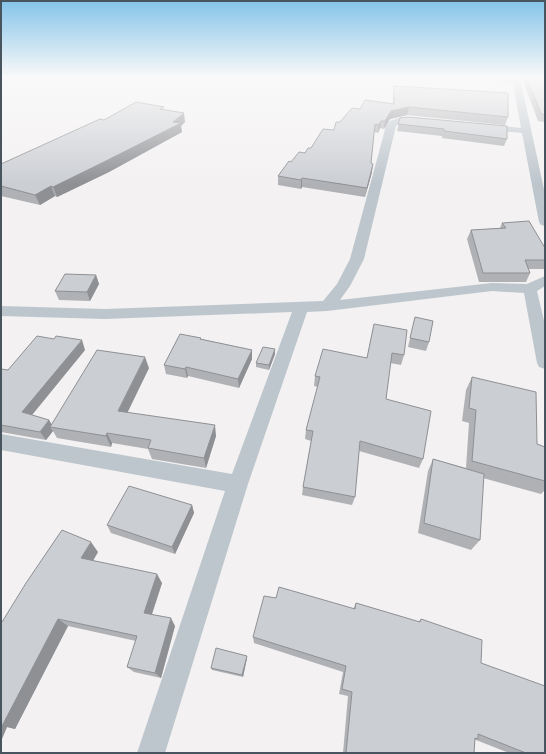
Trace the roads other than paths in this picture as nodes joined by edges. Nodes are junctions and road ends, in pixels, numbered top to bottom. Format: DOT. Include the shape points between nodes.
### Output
graph roads {
  1 [pos="523,113"];
  2 [pos="429,121"];
  3 [pos="474,126"];
  4 [pos="526,131"];
  5 [pos="545,222"];
  6 [pos="545,280"];
  7 [pos="530,289"];
  8 [pos="302,306"];
  9 [pos="327,306"];
  10 [pos="1,311"];
  11 [pos="545,363"];
  12 [pos="1,442"];
  13 [pos="238,484"];
  14 [pos="151,753"];
  1 -- 4 [label="street"];
  2 -- 9 [label="street" via="393,122 357,259 343,286"];
  3 -- 4 [label="street"];
  4 -- 5 [label="street"];
  6 -- 7 [label="street"];
  7 -- 9 [label="street" via="492,287"];
  7 -- 11 [label="street"];
  8 -- 9 [label="street"];
  8 -- 10 [label="street" via="105,314"];
  8 -- 13 [label="street"];
  12 -- 13 [label="street"];
  13 -- 14 [label="street"];
}
